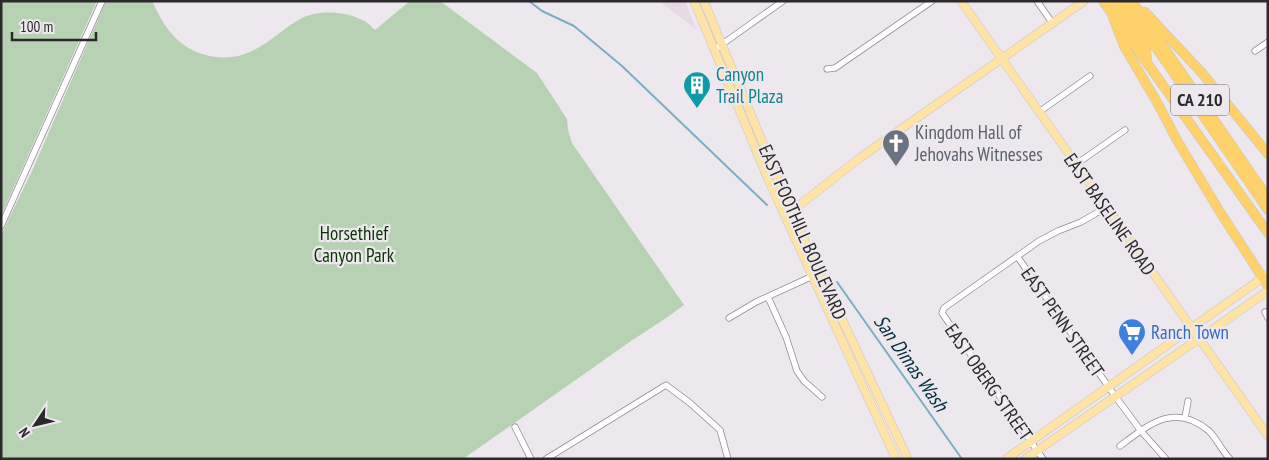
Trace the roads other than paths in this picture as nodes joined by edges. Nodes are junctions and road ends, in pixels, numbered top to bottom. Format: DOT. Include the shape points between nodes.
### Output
graph roads {
  1 [pos="102,1"];
  2 [pos="694,1"];
  3 [pos="704,1"];
  4 [pos="783,1"];
  5 [pos="932,1"];
  6 [pos="960,1"];
  7 [pos="1037,1"];
  8 [pos="1084,1"];
  9 [pos="1124,1"];
  10 [pos="1134,1"];
  11 [pos="1106,2"];
  12 [pos="1111,12"];
  13 [pos="1052,24"];
  14 [pos="1268,42"];
  15 [pos="722,45"];
  16 [pos="714,50"];
  17 [pos="1255,51"];
  18 [pos="1001,59"];
  19 [pos="1147,64"];
  20 [pos="826,69"];
  21 [pos="1090,76"];
  22 [pos="1038,112"];
  23 [pos="1125,130"];
  24 [pos="1268,154"];
  25 [pos="1075,165"];
  26 [pos="1268,198"];
  27 [pos="1105,208"];
  28 [pos="1268,210"];
  29 [pos="788,214"];
  30 [pos="1,226"];
  31 [pos="1268,233"];
  32 [pos="1017,256"];
  33 [pos="816,275"];
  34 [pos="1265,276"];
  35 [pos="1268,286"];
  36 [pos="1268,291"];
  37 [pos="768,296"];
  38 [pos="729,318"];
  39 [pos="1190,328"];
  40 [pos="1198,338"];
  41 [pos="1108,387"];
  42 [pos="1115,396"];
  43 [pos="822,397"];
  44 [pos="1188,401"];
  45 [pos="1184,418"];
  46 [pos="515,427"];
  47 [pos="1141,431"];
  48 [pos="1268,436"];
  49 [pos="1031,442"];
  50 [pos="1120,446"];
  51 [pos="1037,450"];
  52 [pos="531,459"];
  53 [pos="546,459"];
  54 [pos="728,459"];
  55 [pos="896,459"];
  56 [pos="908,459"];
  57 [pos="1006,459"];
  58 [pos="1025,459"];
  59 [pos="1043,459"];
  60 [pos="1166,459"];
  61 [pos="1230,459"];
  1 -- 30 [label="street"];
  2 -- 16 [label="main road, EAST FOOTHILL BOULEVARD"];
  3 -- 15 [label="main road, EAST FOOTHILL BOULEVARD"];
  4 -- 15 [label="street"];
  5 -- 20 [label="street" via="835,68"];
  6 -- 18 [label="main road, EAST BASELINE ROAD"];
  7 -- 13 [label="street"];
  8 -- 13 [label="main road"];
  9 -- 28 [label="highway"];
  10 -- 24 [label="highway" via="1202,73"];
  10 -- 26 [label="highway, CA 210"];
  11 -- 12 [label="highway, CA 210"];
  11 -- 19 [label="highway" via="1146,47"];
  12 -- 19 [label="highway, CA 210"];
  12 -- 34 [label="highway" via="1124,46 1178,142 1220,212"];
  13 -- 18 [label="main road"];
  14 -- 17 [label="street"];
  15 -- 16 [label="street"];
  15 -- 29 [label="main road, EAST FOOTHILL BOULEVARD"];
  16 -- 29 [label="main road, EAST FOOTHILL BOULEVARD" via="749,136"];
  18 -- 22 [label="main road, EAST BASELINE ROAD"];
  18 -- 29 [label="main road" via="838,174"];
  19 -- 31 [label="highway, CA 210"];
  21 -- 22 [label="street"];
  22 -- 25 [label="main road, EAST BASELINE ROAD"];
  23 -- 25 [label="street"];
  25 -- 27 [label="main road, EAST BASELINE ROAD"];
  27 -- 32 [label="street" via="1039,240"];
  27 -- 39 [label="main road, EAST BASELINE ROAD"];
  29 -- 33 [label="main road, EAST FOOTHILL BOULEVARD"];
  32 -- 41 [label="street, EAST PENN STREET"];
  32 -- 49 [label="street, EAST OBERG STREET" via="944,308 942,313"];
  33 -- 37 [label="street"];
  33 -- 55 [label="main road, EAST FOOTHILL BOULEVARD"];
  33 -- 56 [label="main road, EAST FOOTHILL BOULEVARD"];
  34 -- 35 [label="highway"];
  34 -- 39 [label="main road"];
  36 -- 40 [label="main road"];
  37 -- 38 [label="street"];
  37 -- 43 [label="street" via="798,371"];
  39 -- 40 [label="main road, EAST BASELINE ROAD"];
  39 -- 41 [label="main road"];
  40 -- 42 [label="main road"];
  40 -- 48 [label="main road, EAST BASELINE ROAD"];
  41 -- 42 [label="street, EAST PENN STREET"];
  41 -- 49 [label="main road"];
  42 -- 47 [label="street, EAST PENN STREET"];
  42 -- 51 [label="main road"];
  44 -- 45 [label="street"];
  45 -- 47 [label="street" via="1168,417"];
  45 -- 61 [label="street" via="1211,432"];
  46 -- 52 [label="street"];
  47 -- 50 [label="street"];
  47 -- 60 [label="street, EAST PENN STREET"];
  49 -- 51 [label="street, EAST OBERG STREET"];
  49 -- 57 [label="main road"];
  51 -- 58 [label="main road"];
  51 -- 59 [label="street, EAST OBERG STREET"];
  53 -- 54 [label="street" via="666,385 720,430"];
}
